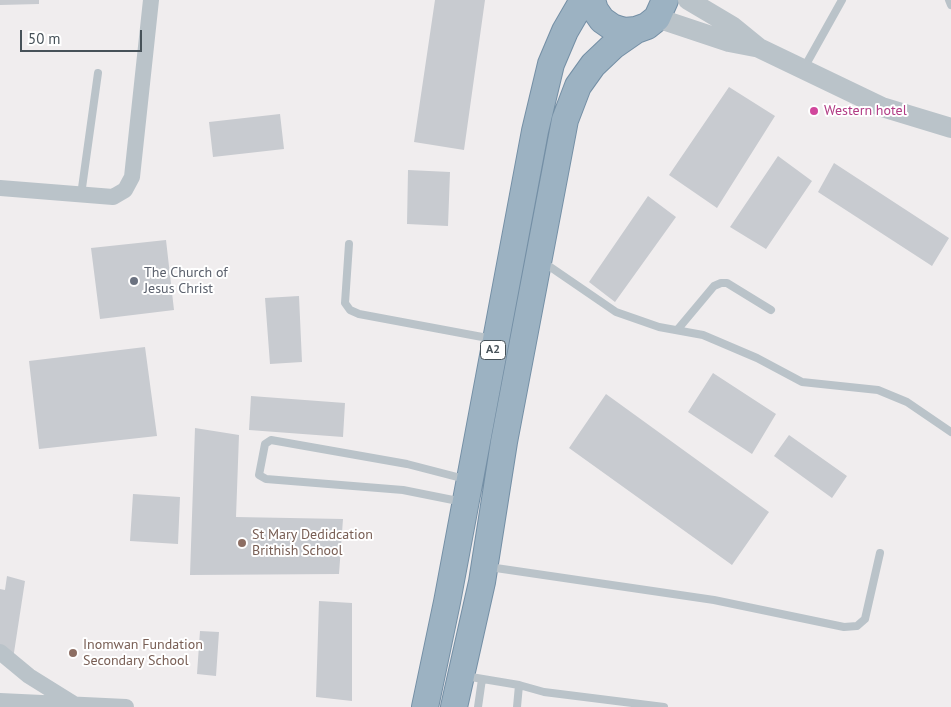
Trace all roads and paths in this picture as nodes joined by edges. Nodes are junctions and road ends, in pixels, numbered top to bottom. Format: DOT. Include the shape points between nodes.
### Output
graph roads {
  1 [pos="151,0"];
  2 [pos="583,0"];
  3 [pos="592,0"];
  4 [pos="688,0"];
  5 [pos="842,0"];
  6 [pos="949,0"];
  7 [pos="951,5"];
  8 [pos="653,16"];
  9 [pos="759,48"];
  10 [pos="803,69"];
  11 [pos="98,73"];
  12 [pos="951,128"];
  13 [pos="0,188"];
  14 [pos="81,195"];
  15 [pos="349,244"];
  16 [pos="540,259"];
  17 [pos="771,310"];
  18 [pos="678,330"];
  19 [pos="495,339"];
  20 [pos="951,432"];
  21 [pos="467,491"];
  22 [pos="880,553"];
  23 [pos="484,567"];
  24 [pos="0,652"];
  25 [pos="471,677"];
  26 [pos="519,685"];
  27 [pos="0,701"];
  28 [pos="76,705"];
  29 [pos="126,707"];
  30 [pos="425,707"];
  31 [pos="454,707"];
  32 [pos="478,707"];
  33 [pos="517,707"];
  34 [pos="664,707"];
  1 -- 14 [label="street" via="132,177 120,195"];
  2 -- 19 [label="highway, A2" via="565,31 552,64 534,131"];
  3 -- 8 [label="highway" via="594,10 602,20 624,31"];
  4 -- 9 [label="street" via="732,26"];
  5 -- 10 [label="lane"];
  6 -- 7 [label="lane"];
  8 -- 9 [label="street" via="729,42"];
  8 -- 16 [label="highway, A2" via="612,46 592,65 578,86 565,120"];
  9 -- 10 [label="street"];
  10 -- 12 [label="street" via="882,107"];
  11 -- 14 [label="lane"];
  13 -- 14 [label="street"];
  15 -- 19 [label="lane" via="345,303 350,310"];
  16 -- 18 [label="lane" via="616,312"];
  16 -- 23 [label="highway, A2" via="504,442"];
  17 -- 18 [label="lane" via="728,283 721,283 714,286"];
  18 -- 20 [label="lane" via="712,338 802,382 878,390 907,402"];
  19 -- 21 [label="highway, A2"];
  21 -- 21 [label="lane" via="407,464 271,440 265,444 260,476 403,490"];
  21 -- 30 [label="highway, A2"];
  22 -- 23 [label="lane" via="865,619 857,626 844,627 714,600"];
  23 -- 25 [label="highway, A2"];
  24 -- 28 [label="street" via="29,676"];
  25 -- 26 [label="lane"];
  25 -- 31 [label="highway, A2"];
  25 -- 32 [label="lane"];
  26 -- 33 [label="lane"];
  26 -- 34 [label="lane" via="544,692"];
  27 -- 28 [label="street"];
  28 -- 29 [label="street"];
}
